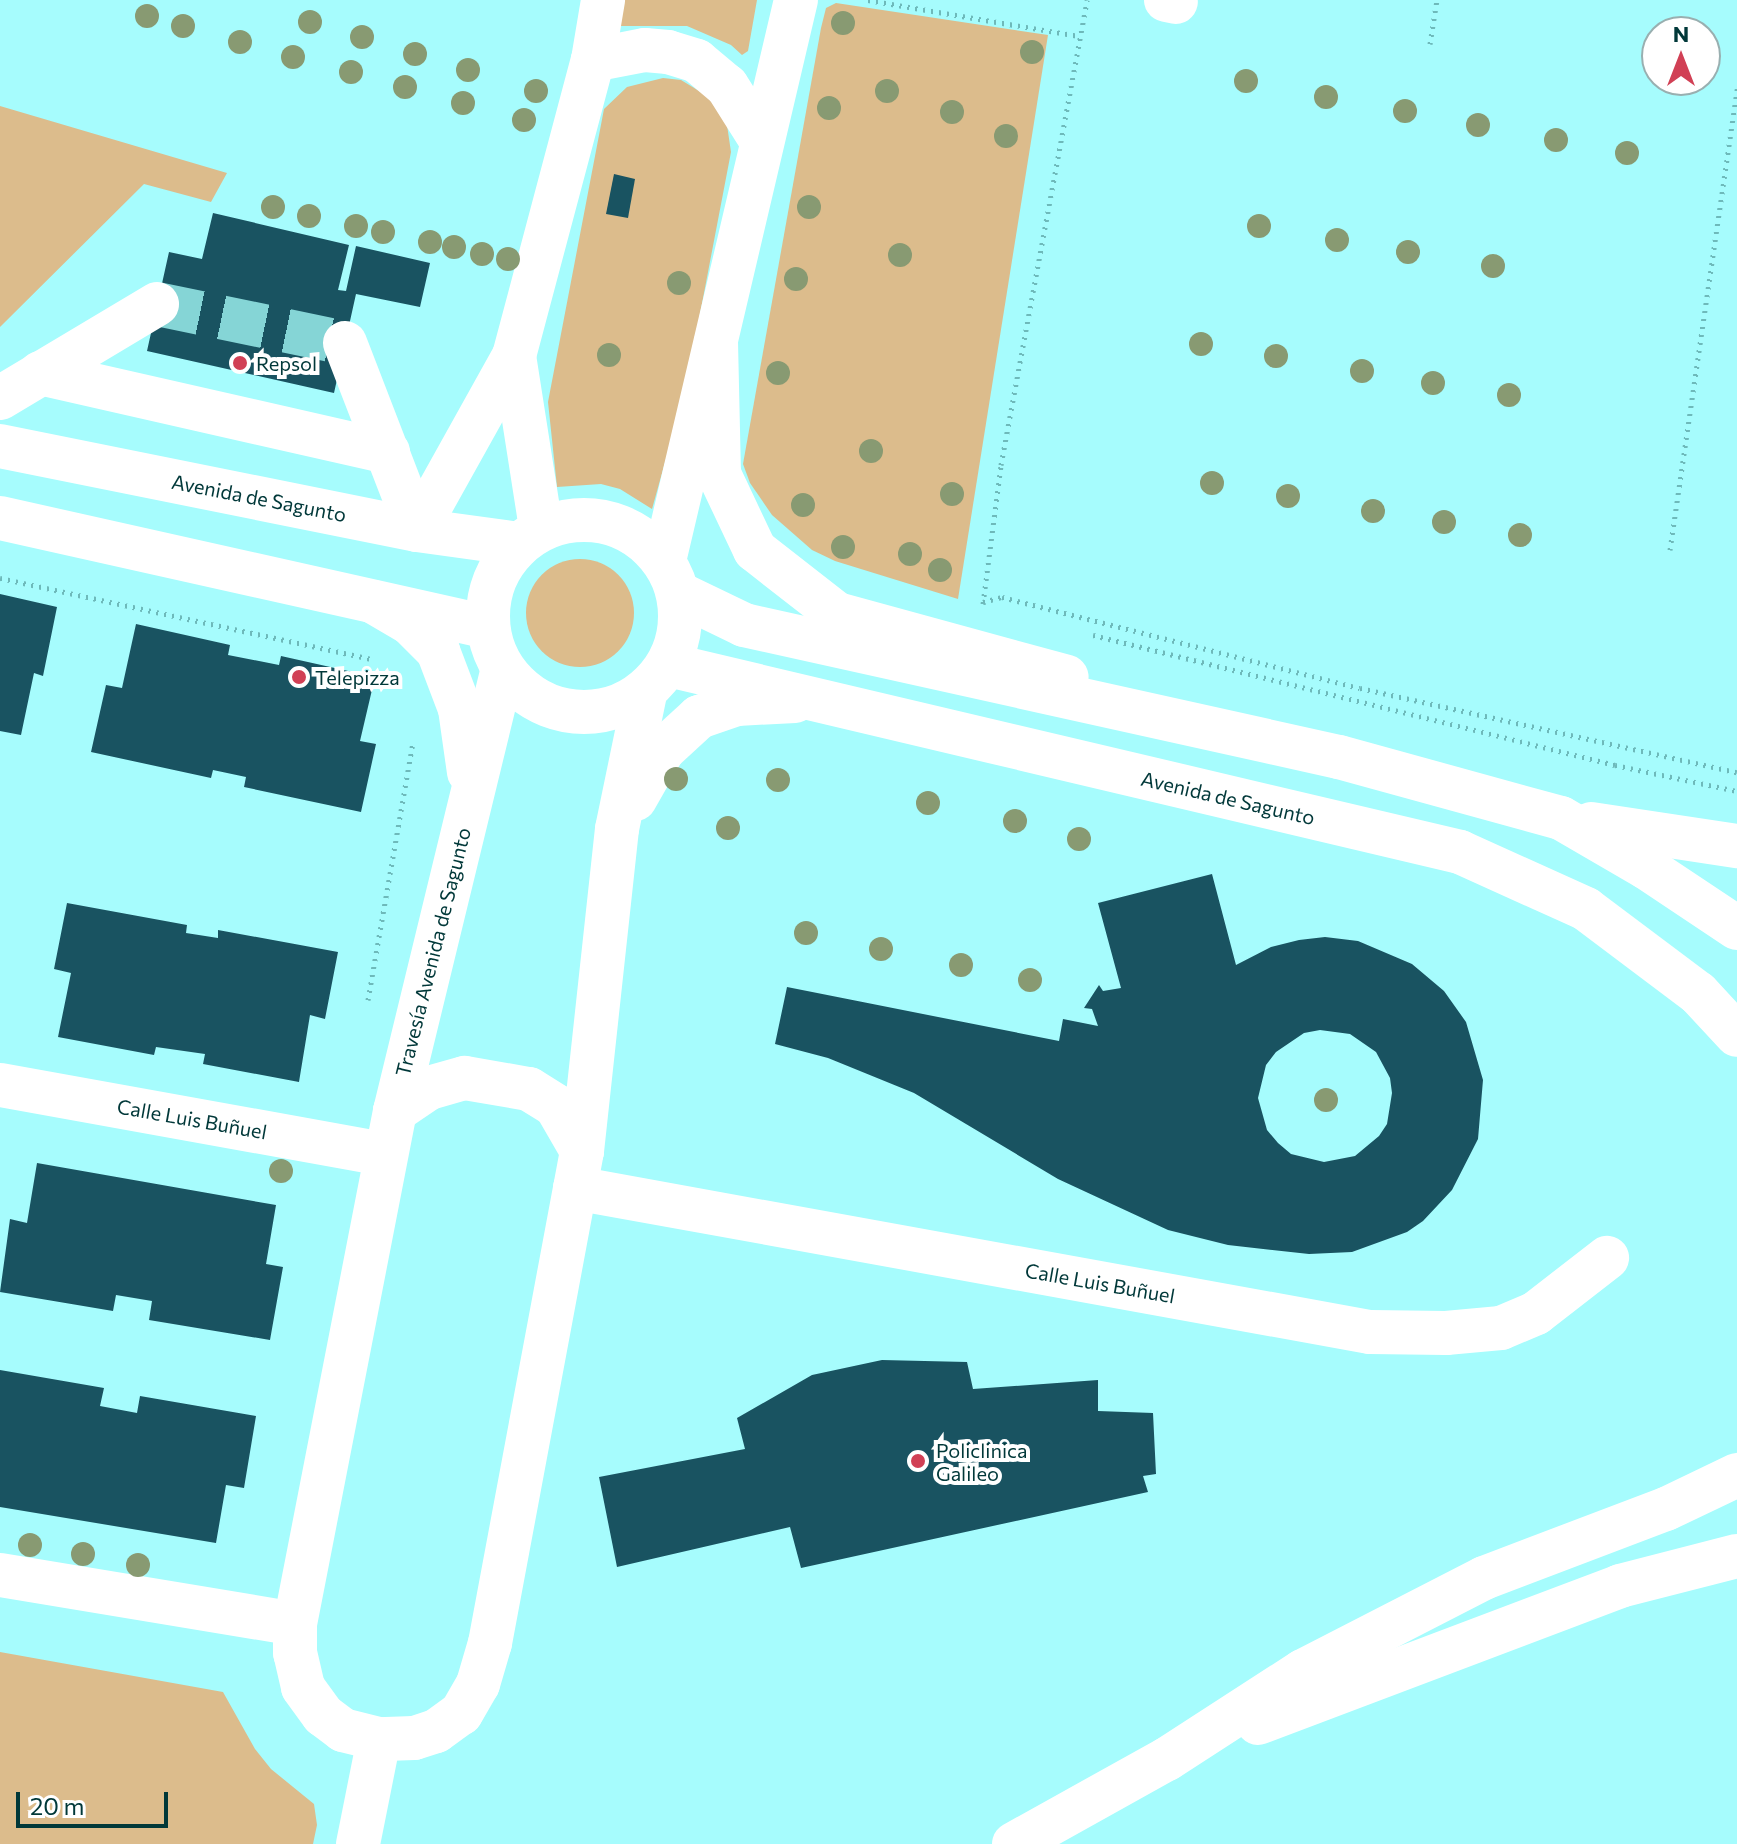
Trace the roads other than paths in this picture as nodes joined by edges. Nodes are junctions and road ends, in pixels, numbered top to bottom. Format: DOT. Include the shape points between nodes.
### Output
graph roads {
  1 [pos="603,0"];
  2 [pos="796,0"];
  3 [pos="593,60"];
  4 [pos="761,140"];
  5 [pos="157,304"];
  6 [pos="716,342"];
  7 [pos="345,343"];
  8 [pos="514,356"];
  9 [pos="40,373"];
  10 [pos="0,398"];
  11 [pos="0,446"];
  12 [pos="388,452"];
  13 [pos="0,518"];
  14 [pos="417,530"];
  15 [pos="530,536"];
  16 [pos="672,577"];
  17 [pos="368,599"];
  18 [pos="487,627"];
  19 [pos="502,671"];
  20 [pos="657,679"];
  21 [pos="809,700"];
  22 [pos="1177,720"];
  23 [pos="472,793"];
  24 [pos="1561,818"];
  25 [pos="617,829"];
  26 [pos="1737,846"];
  27 [pos="1737,928"];
  28 [pos="1737,1035"];
  29 [pos="0,1085"];
  30 [pos="395,1111"];
  31 [pos="384,1154"];
  32 [pos="579,1169"];
  33 [pos="1607,1258"];
  34 [pos="1737,1475"];
  35 [pos="1737,1556"];
  36 [pos="0,1575"];
  37 [pos="295,1624"];
  38 [pos="379,1739"];
  39 [pos="1167,1759"];
  40 [pos="358,1844"];
  41 [pos="1014,1844"];
  1 -- 3 [label="main road"];
  2 -- 4 [label="main road"];
  3 -- 4 [label="main road" via="645,50 697,61 727,86"];
  3 -- 8 [label="main road"];
  4 -- 6 [label="main road"];
  5 -- 9 [label="main road"];
  6 -- 16 [label="main road"];
  6 -- 22 [label="main road" via="719,474 755,550 837,614 1099,686"];
  7 -- 12 [label="main road"];
  8 -- 14 [label="main road"];
  8 -- 15 [label="main road"];
  9 -- 10 [label="main road"];
  9 -- 12 [label="main road"];
  11 -- 14 [label="main road, Avenida de Sagunto"];
  12 -- 14 [label="main road"];
  13 -- 17 [label="main road"];
  14 -- 15 [label="main road, Avenida de Sagunto"];
  15 -- 16 [label="main road" via="586,519 630,530"];
  15 -- 18 [label="main road" via="492,581"];
  16 -- 20 [label="main road" via="682,630"];
  16 -- 22 [label="main road" via="744,625"];
  17 -- 18 [label="main road"];
  17 -- 23 [label="main road, Travesía Avenida de Sagunto" via="410,623 438,651 460,709"];
  18 -- 19 [label="main road"];
  19 -- 20 [label="main road" via="542,705 595,714"];
  19 -- 23 [label="main road, Travesía Avenida de Sagunto"];
  20 -- 21 [label="main road, Avenida de Sagunto"];
  20 -- 25 [label="main road"];
  21 -- 25 [label="main road" via="737,704 699,717 663,750"];
  21 -- 28 [label="main road, Avenida de Sagunto" via="1460,852 1586,909 1698,993"];
  22 -- 24 [label="main road" via="1407,773"];
  23 -- 30 [label="main road, Travesía Avenida de Sagunto"];
  24 -- 26 [label="main road"];
  24 -- 27 [label="main road"];
  25 -- 32 [label="main road"];
  29 -- 31 [label="main road, Calle Luis Buñuel"];
  30 -- 31 [label="main road, Travesía Avenida de Sagunto"];
  30 -- 32 [label="main road" via="429,1088 465,1078 529,1089 556,1106"];
  31 -- 37 [label="main road, Travesía Avenida de Sagunto"];
  32 -- 33 [label="main road, Calle Luis Buñuel" via="1370,1332 1501,1328 1536,1313"];
  32 -- 38 [label="main road, Travesía Avenida de Sagunto" via="478,1684 461,1713 436,1731"];
  34 -- 39 [label="main road" via="1666,1509 1484,1578 1303,1671"];
  35 -- 39 [label="main road" via="1620,1586"];
  36 -- 37 [label="main road"];
  37 -- 38 [label="main road, Travesía Avenida de Sagunto" via="303,1687 323,1715 343,1730"];
  38 -- 40 [label="main road"];
  39 -- 41 [label="main road"];
}
